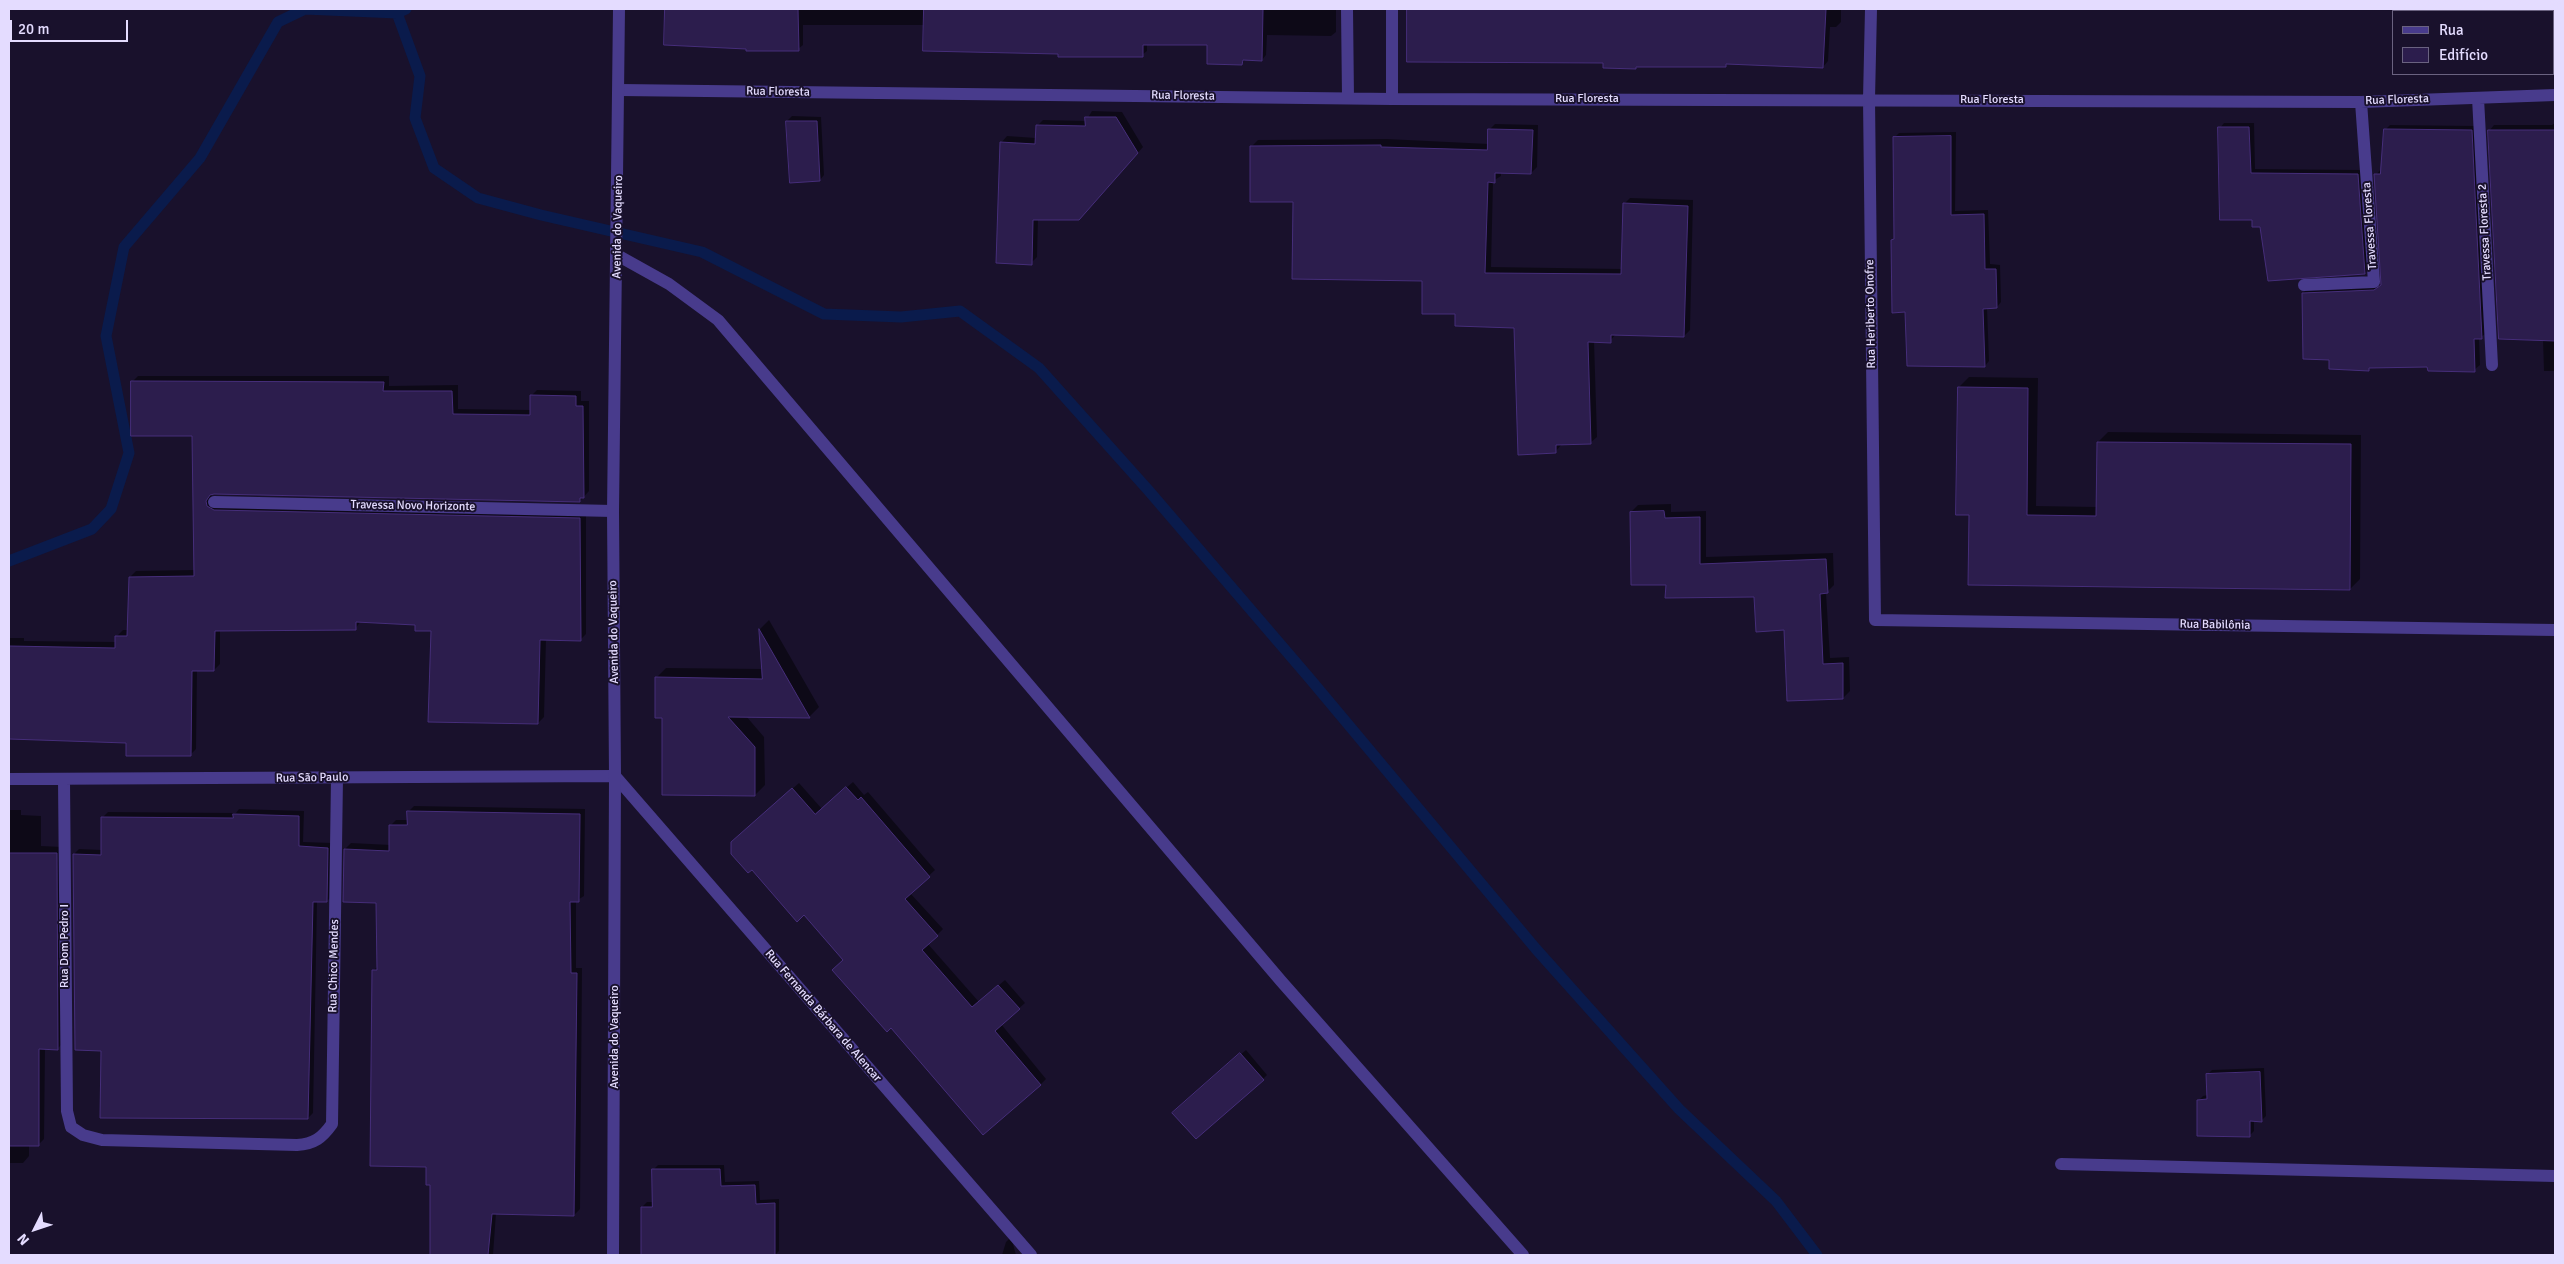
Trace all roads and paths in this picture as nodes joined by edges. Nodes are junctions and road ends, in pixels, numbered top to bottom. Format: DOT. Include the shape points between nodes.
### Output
graph roads {
  1 [pos="619,9"];
  2 [pos="1347,9"];
  3 [pos="1392,9"];
  4 [pos="1871,9"];
  5 [pos="620,90"];
  6 [pos="2555,95"];
  7 [pos="1348,98"];
  8 [pos="2478,98"];
  9 [pos="1392,99"];
  10 [pos="1869,100"];
  11 [pos="2361,102"];
  12 [pos="617,253"];
  13 [pos="2304,285"];
  14 [pos="2492,366"];
  15 [pos="214,502"];
  16 [pos="613,511"];
  17 [pos="1875,620"];
  18 [pos="2555,630"];
  19 [pos="615,776"];
  20 [pos="337,778"];
  21 [pos="9,779"];
  22 [pos="64,780"];
  23 [pos="66,1112"];
  24 [pos="2061,1164"];
  25 [pos="2555,1176"];
  26 [pos="613,1255"];
  27 [pos="1031,1255"];
  28 [pos="1523,1255"];
  1 -- 5 [label="street, Avenida do Vaqueiro"];
  2 -- 7 [label="street"];
  3 -- 9 [label="street"];
  4 -- 10 [label="street, Rua Heriberto Onofre"];
  5 -- 7 [label="street, Rua Floresta"];
  5 -- 12 [label="street, Avenida do Vaqueiro"];
  6 -- 8 [label="street, Rua Floresta"];
  7 -- 9 [label="street, Rua Floresta"];
  8 -- 11 [label="street, Rua Floresta"];
  8 -- 14 [label="street, Travessa Floresta 2"];
  9 -- 10 [label="street, Rua Floresta"];
  10 -- 11 [label="street, Rua Floresta"];
  10 -- 17 [label="street, Rua Heriberto Onofre"];
  11 -- 13 [label="street, Travessa Floresta" via="2374,282"];
  12 -- 16 [label="street, Avenida do Vaqueiro"];
  12 -- 28 [label="street" via="669,284 718,320 1281,981"];
  15 -- 16 [label="street, Travessa Novo Horizonte"];
  16 -- 19 [label="street, Avenida do Vaqueiro"];
  17 -- 18 [label="street, Rua Babilônia"];
  19 -- 20 [label="street, Rua São Paulo"];
  19 -- 26 [label="street, Avenida do Vaqueiro"];
  19 -- 27 [label="street, Rua Fernanda Bárbara de Alencar"];
  20 -- 22 [label="street, Rua São Paulo"];
  20 -- 23 [label="street, Rua Chico Mendes" via="332,1124 324,1136 310,1144 102,1140 82,1135 70,1127"];
  21 -- 22 [label="street, Rua São Paulo"];
  22 -- 23 [label="street, Rua Dom Pedro I"];
  24 -- 25 [label="street"];
}
